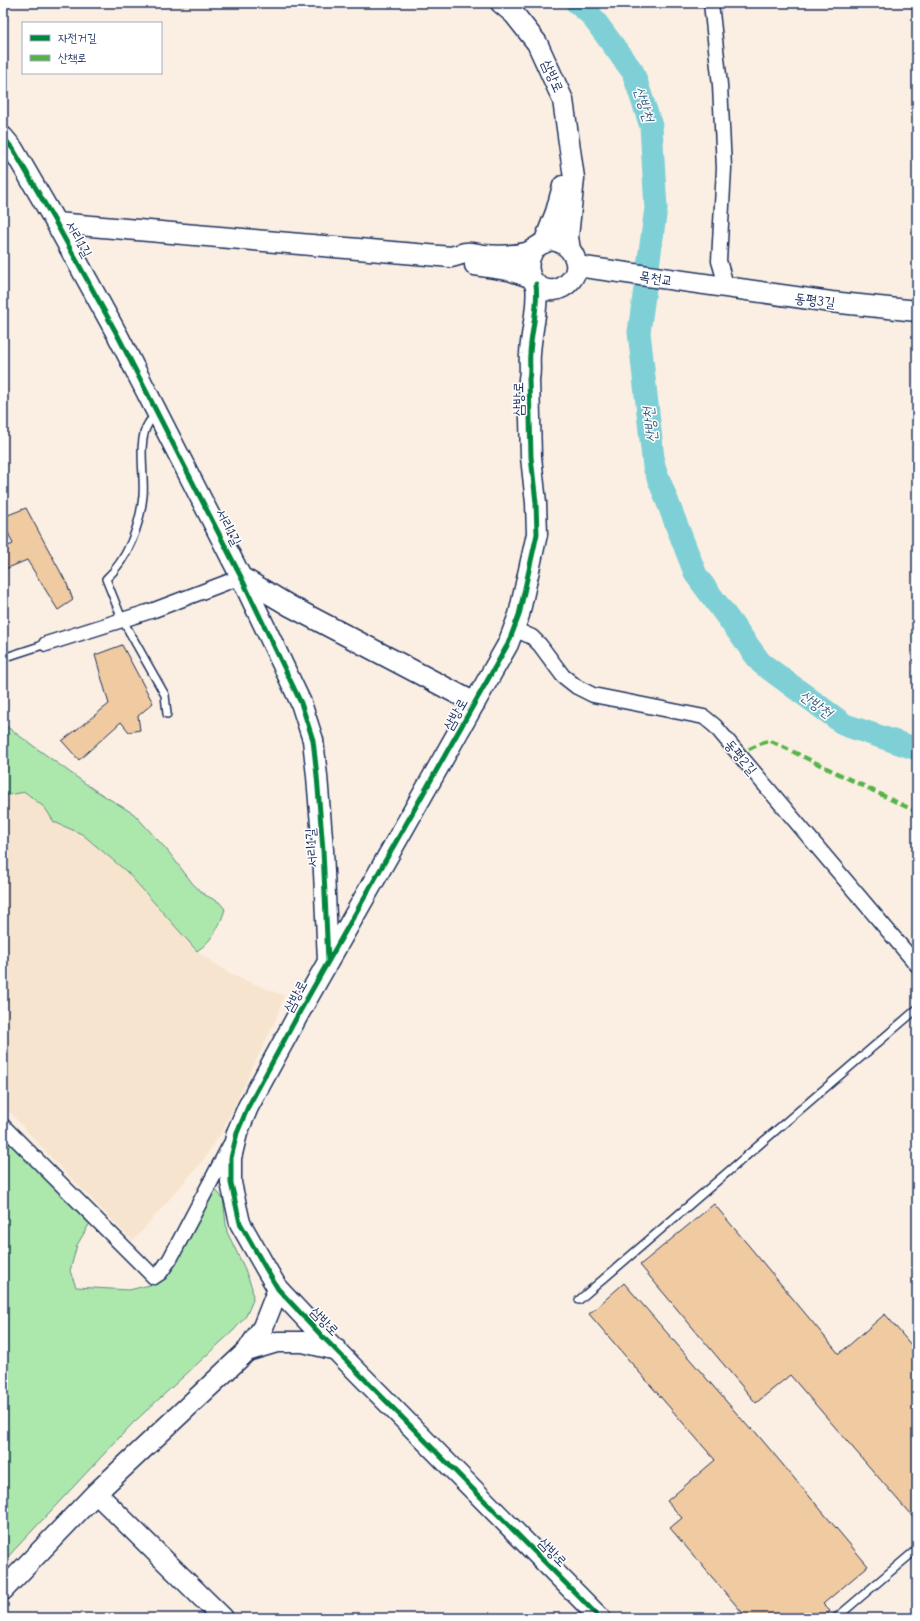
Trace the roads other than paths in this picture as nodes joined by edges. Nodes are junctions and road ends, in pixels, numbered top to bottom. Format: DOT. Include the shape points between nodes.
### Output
graph roads {
  1 [pos="501,3"];
  2 [pos="711,3"];
  3 [pos="3,137"];
  4 [pos="571,164"];
  5 [pos="56,223"];
  6 [pos="539,246"];
  7 [pos="451,258"];
  8 [pos="573,258"];
  9 [pos="533,280"];
  10 [pos="720,287"];
  11 [pos="560,288"];
  12 [pos="917,311"];
  13 [pos="531,368"];
  14 [pos="158,413"];
  15 [pos="241,577"];
  16 [pos="122,619"];
  17 [pos="514,629"];
  18 [pos="46,644"];
  19 [pos="3,658"];
  20 [pos="475,703"];
  21 [pos="167,714"];
  22 [pos="328,961"];
  23 [pos="917,965"];
  24 [pos="917,1009"];
  25 [pos="3,1126"];
  26 [pos="237,1133"];
  27 [pos="278,1289"];
  28 [pos="579,1300"];
  29 [pos="337,1350"];
  30 [pos="247,1351"];
  31 [pos="96,1493"];
  32 [pos="917,1549"];
  33 [pos="3,1590"];
  34 [pos="223,1618"];
  35 [pos="600,1618"];
  36 [pos="836,1618"];
  1 -- 4 [label="street, 삼방로" via="514,14 537,43 555,79 563,100"];
  2 -- 10 [label="street" via="720,85 724,168"];
  3 -- 5 [label="street, 서리1길" via="13,149"];
  4 -- 6 [label="street" via="564,177 560,198"];
  4 -- 8 [label="street, 삼방로" via="574,178 568,237"];
  5 -- 7 [label="street"];
  5 -- 14 [label="street, 서리1길"];
  6 -- 7 [label="street" via="517,254 466,253"];
  6 -- 8 [label="street" via="549,241 557,242"];
  6 -- 9 [label="street" via="530,256 528,264"];
  7 -- 9 [label="street" via="463,264 509,270"];
  8 -- 10 [label="street, 목천교" via="598,269"];
  8 -- 11 [label="street" via="572,279"];
  9 -- 11 [label="street" via="544,289"];
  9 -- 13 [label="street, 삼방로" via="537,295"];
  10 -- 12 [label="street, 동평3길"];
  11 -- 13 [label="street, 삼방로" via="553,299 545,323 540,356"];
  13 -- 17 [label="street, 삼방로" via="531,457 537,534"];
  14 -- 15 [label="street, 서리1길"];
  14 -- 16 [label="lane" via="147,424 142,443 143,496 136,532 116,570 106,579"];
  15 -- 16 [label="street" via="154,610"];
  15 -- 20 [label="street" via="290,606"];
  15 -- 22 [label="street, 서리1길" via="302,703 313,740 323,850"];
  16 -- 18 [label="street"];
  16 -- 21 [label="lane" via="165,695"];
  17 -- 20 [label="street, 삼방로"];
  17 -- 23 [label="street, 동평2길" via="532,637 563,676 577,688 593,695 704,717 715,726"];
  18 -- 19 [label="lane"];
  20 -- 22 [label="street, 삼방로"];
  22 -- 26 [label="street, 삼방로" via="252,1100"];
  24 -- 28 [label="lane"];
  25 -- 26 [label="street, 삼방로" via="154,1277 170,1259"];
  26 -- 27 [label="street, 삼방로" via="231,1158 231,1183 240,1223"];
  27 -- 29 [label="street, 삼방로"];
  27 -- 30 [label="street" via="263,1327"];
  29 -- 30 [label="street" via="303,1342 277,1342"];
  29 -- 35 [label="street, 삼방로"];
  30 -- 31 [label="street"];
  31 -- 33 [label="street"];
  31 -- 34 [label="street"];
  32 -- 36 [label="lane"];
}
